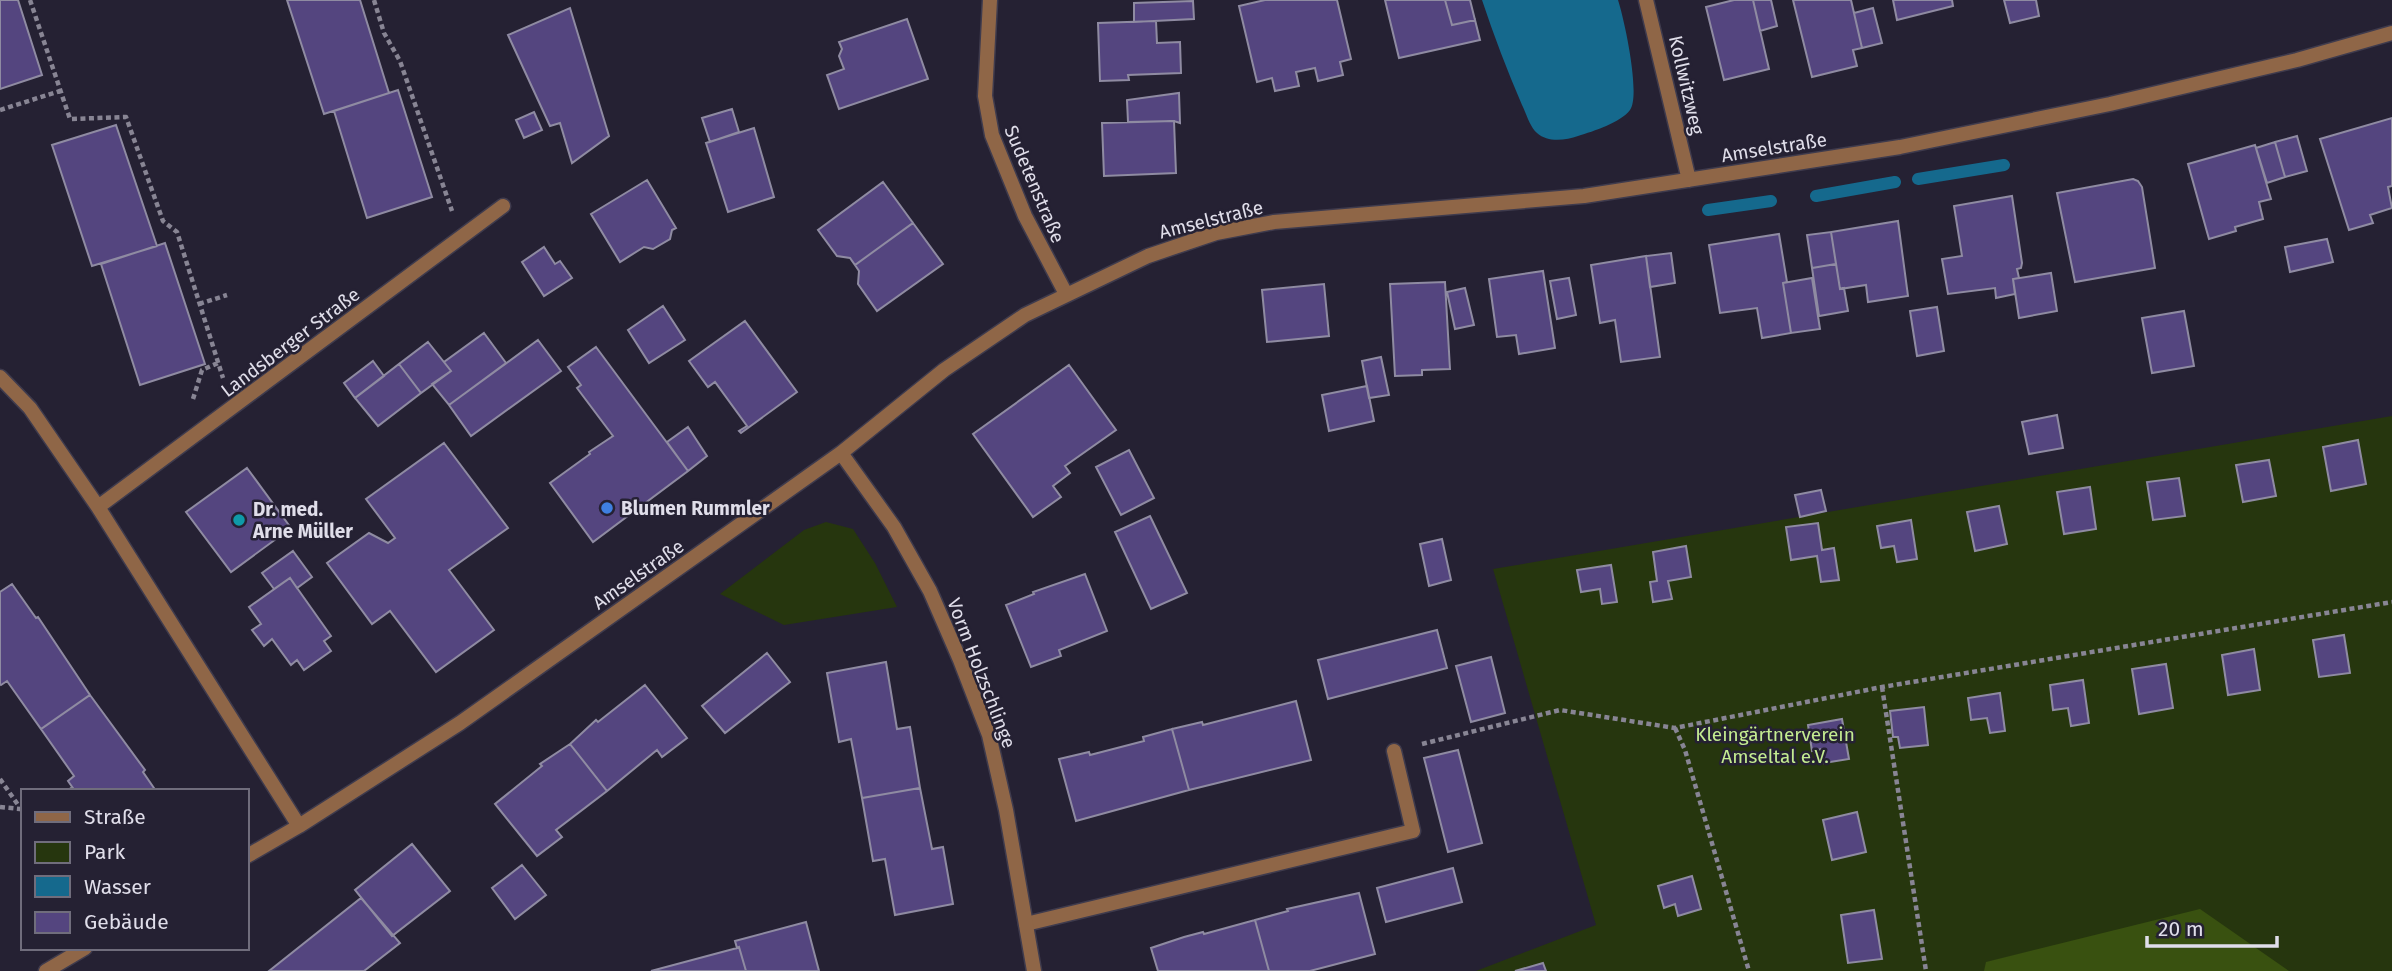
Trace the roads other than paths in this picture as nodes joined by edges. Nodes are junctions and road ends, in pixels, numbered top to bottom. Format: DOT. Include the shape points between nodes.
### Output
graph roads {
  1 [pos="990,0"];
  2 [pos="1646,0"];
  3 [pos="2392,33"];
  4 [pos="1689,180"];
  5 [pos="503,206"];
  6 [pos="1066,294"];
  7 [pos="0,377"];
  8 [pos="841,453"];
  9 [pos="99,507"];
  10 [pos="1394,751"];
  11 [pos="299,826"];
  12 [pos="248,855"];
  13 [pos="1026,924"];
  14 [pos="82,950"];
  15 [pos="46,971"];
  16 [pos="1034,971"];
  1 -- 6 [label="street, Sudetenstraße" via="985,96 992,135 1025,216"];
  2 -- 4 [label="street, Kollwitzweg"];
  3 -- 4 [label="street, Amselstraße" via="2110,104 1900,147"];
  4 -- 6 [label="street, Amselstraße" via="1584,196 1274,222 1216,233 1148,256"];
  5 -- 9 [label="street, Landsberger Straße"];
  6 -- 8 [label="street, Amselstraße" via="1025,315 944,370"];
  7 -- 9 [label="street" via="30,408"];
  8 -- 11 [label="street, Amselstraße" via="460,723"];
  8 -- 13 [label="street, Vorm Holzschlinge" via="894,527 930,591 960,660 989,735"];
  9 -- 11 [label="street"];
  10 -- 13 [label="street" via="1413,831"];
  11 -- 12 [label="street, Amselstraße"];
  13 -- 16 [label="street, Vorm Holzschlinge"];
  14 -- 15 [label="street"];
}
